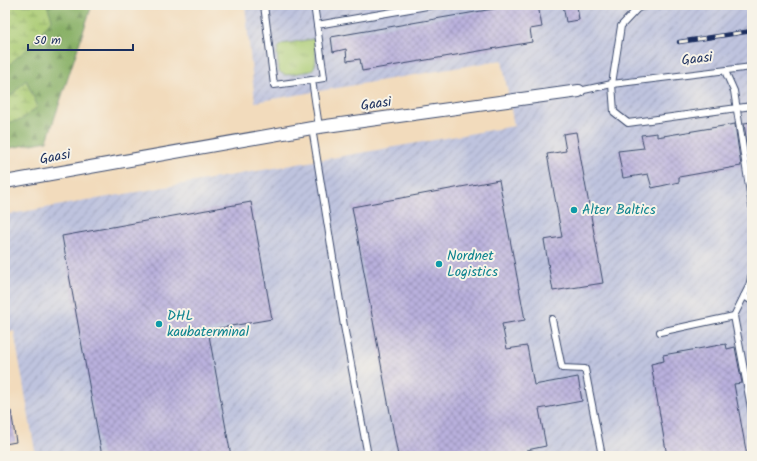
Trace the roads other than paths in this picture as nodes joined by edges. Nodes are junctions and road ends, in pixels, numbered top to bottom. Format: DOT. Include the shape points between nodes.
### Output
graph roads {
  1 [pos="264,5"];
  2 [pos="314,5"];
  3 [pos="434,5"];
  4 [pos="645,5"];
  5 [pos="318,25"];
  6 [pos="752,67"];
  7 [pos="725,70"];
  8 [pos="312,80"];
  9 [pos="612,84"];
  10 [pos="579,91"];
  11 [pos="752,106"];
  12 [pos="737,108"];
  13 [pos="315,127"];
  14 [pos="5,182"];
  15 [pos="752,206"];
  16 [pos="752,274"];
  17 [pos="744,296"];
  18 [pos="752,301"];
  19 [pos="734,316"];
  20 [pos="552,319"];
  21 [pos="660,332"];
  22 [pos="752,413"];
  23 [pos="368,456"];
  24 [pos="602,456"];
  1 -- 8 [label="lane" via="274,86"];
  2 -- 5 [label="lane"];
  3 -- 5 [label="lane"];
  4 -- 9 [label="lane" via="637,9 621,26"];
  5 -- 8 [label="lane" via="324,78"];
  6 -- 7 [label="lane, Gaasi"];
  7 -- 9 [label="lane, Gaasi"];
  7 -- 12 [label="lane" via="734,91"];
  8 -- 13 [label="lane"];
  9 -- 10 [label="lane, Gaasi"];
  9 -- 12 [label="lane" via="614,112 628,123"];
  10 -- 13 [label="street, Gaasi"];
  11 -- 12 [label="lane"];
  12 -- 15 [label="lane"];
  13 -- 14 [label="street, Gaasi"];
  13 -- 23 [label="lane" via="344,326"];
  16 -- 17 [label="lane"];
  17 -- 18 [label="lane"];
  17 -- 19 [label="lane"];
  19 -- 21 [label="lane"];
  19 -- 22 [label="lane"];
  20 -- 24 [label="lane" via="562,368 585,369"];
}
